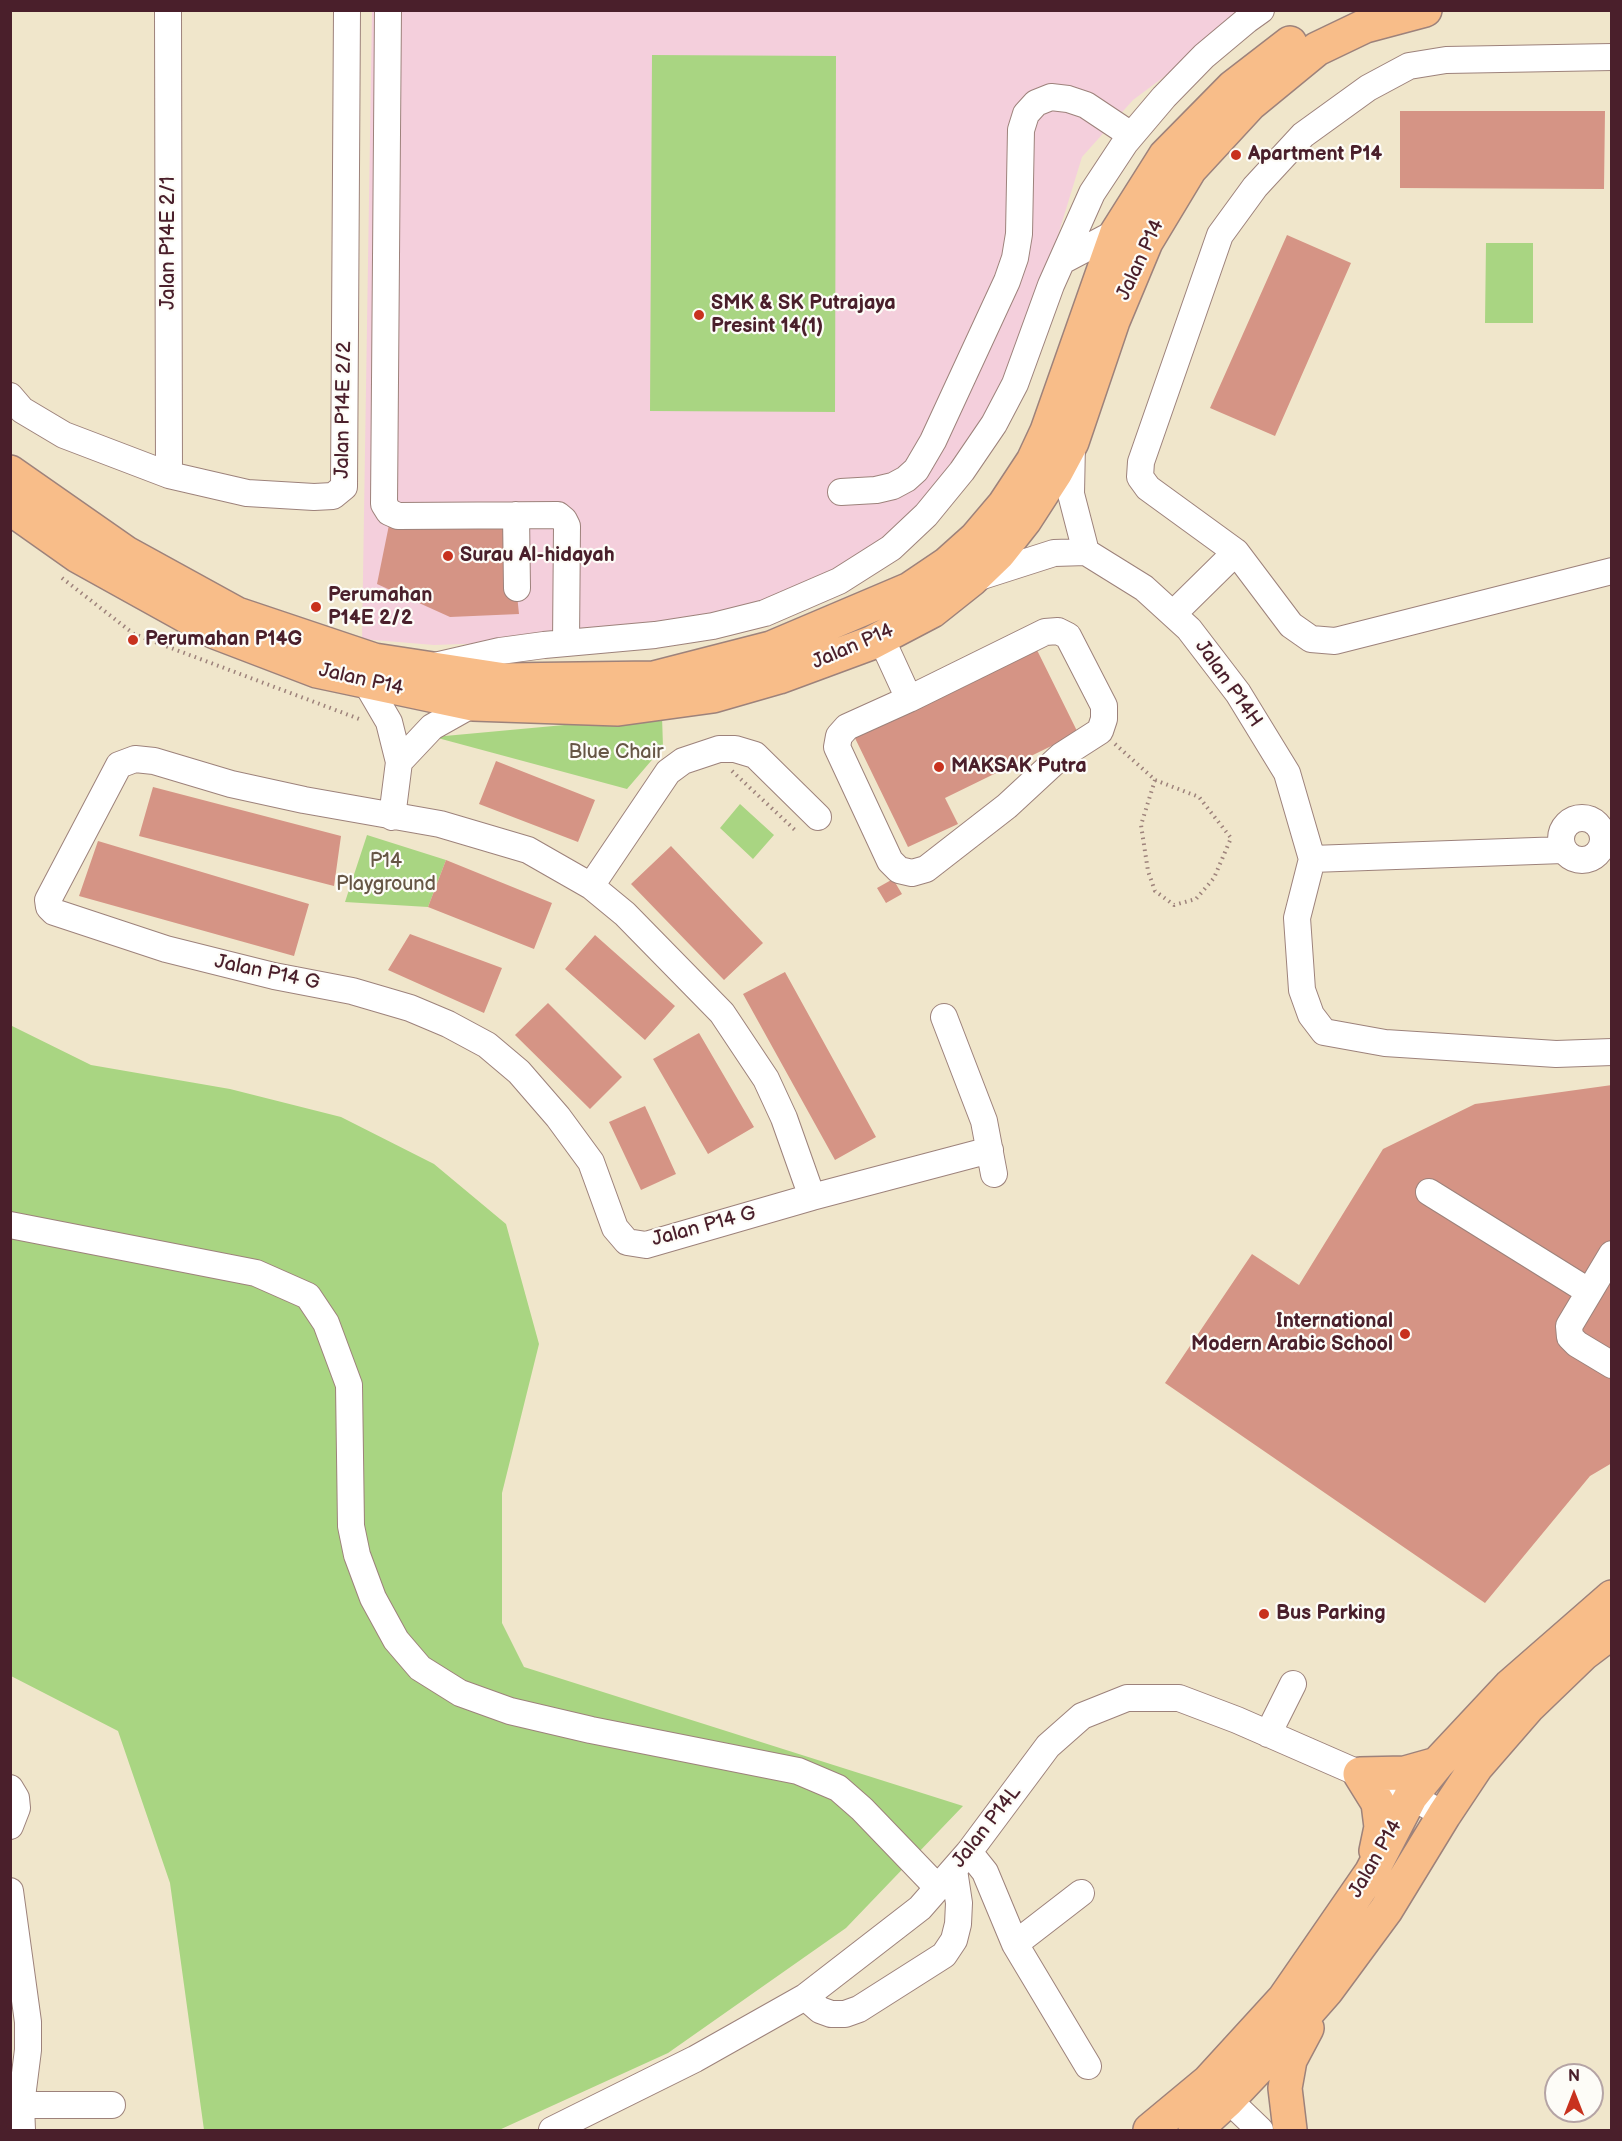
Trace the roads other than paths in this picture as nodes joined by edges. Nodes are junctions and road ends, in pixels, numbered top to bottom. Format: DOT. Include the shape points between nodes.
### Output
graph roads {
  1 [pos="168,10"];
  2 [pos="348,10"];
  3 [pos="388,10"];
  4 [pos="1261,10"];
  5 [pos="1344,10"];
  6 [pos="1425,10"];
  7 [pos="1611,57"];
  8 [pos="1131,135"];
  9 [pos="1117,232"];
  10 [pos="1062,261"];
  11 [pos="10,396"];
  12 [pos="1072,442"];
  13 [pos="10,472"];
  14 [pos="169,475"];
  15 [pos="841,492"];
  16 [pos="10,508"];
  17 [pos="516,515"];
  18 [pos="1086,552"];
  19 [pos="1236,552"];
  20 [pos="1611,571"];
  21 [pos="971,580"];
  22 [pos="517,588"];
  23 [pos="806,595"];
  24 [pos="1173,614"];
  25 [pos="881,638"];
  26 [pos="566,643"];
  27 [pos="771,648"];
  28 [pos="426,668"];
  29 [pos="365,681"];
  30 [pos="909,699"];
  31 [pos="474,704"];
  32 [pos="399,762"];
  33 [pos="392,816"];
  34 [pos="818,817"];
  35 [pos="1563,850"];
  36 [pos="1312,859"];
  37 [pos="591,886"];
  38 [pos="944,1017"];
  39 [pos="1611,1052"];
  40 [pos="1429,1192"];
  41 [pos="812,1197"];
  42 [pos="10,1225"];
  43 [pos="1611,1254"];
  44 [pos="1588,1291"];
  45 [pos="1611,1365"];
  46 [pos="1611,1597"];
  47 [pos="1611,1632"];
  48 [pos="1293,1684"];
  49 [pos="1268,1734"];
  50 [pos="1437,1764"];
  51 [pos="1360,1774"];
  52 [pos="10,1788"];
  53 [pos="1412,1796"];
  54 [pos="1444,1815"];
  55 [pos="10,1826"];
  56 [pos="954,1870"];
  57 [pos="1371,1873"];
  58 [pos="10,1891"];
  59 [pos="1081,1893"];
  60 [pos="1015,1944"];
  61 [pos="1328,1990"];
  62 [pos="805,1997"];
  63 [pos="1088,2066"];
  64 [pos="1219,2090"];
  65 [pos="21,2105"];
  66 [pos="112,2105"];
  67 [pos="22,2130"];
  68 [pos="552,2130"];
  69 [pos="1150,2130"];
  70 [pos="1195,2130"];
  71 [pos="1260,2130"];
  72 [pos="1290,2130"];
  1 -- 14 [label="street, Jalan P14E 2/1"];
  2 -- 14 [label="street, Jalan P14E 2/2" via="344,488 333,496 291,496 247,492"];
  3 -- 17 [label="street" via="384,504 398,516"];
  4 -- 8 [label="street" via="1204,56"];
  5 -- 9 [label="main road, Jalan P14" via="1305,31 1233,87 1165,156"];
  6 -- 12 [label="main road, Jalan P14" via="1365,26 1317,49 1250,104 1190,170 1146,242 1113,321"];
  7 -- 19 [label="street" via="1446,60 1409,66 1368,87 1303,135 1255,187 1220,235 1141,462 1140,477 1148,488"];
  8 -- 10 [label="street" via="1092,193"];
  8 -- 15 [label="street" via="1086,105 1068,99 1051,97 1036,103 1026,114 1021,130 1019,234 1014,258 933,441 906,480 876,490"];
  9 -- 10 [label="street"];
  9 -- 27 [label="main road, Jalan P14" via="1047,430 1033,461 1004,505 947,564 910,589"];
  10 -- 23 [label="street" via="1015,384 962,471 926,515 891,548 838,581"];
  11 -- 14 [label="street, Jalan P14E 2/2" via="22,410 64,435"];
  12 -- 18 [label="street" via="1071,494"];
  12 -- 21 [label="main road, Jalan P14" via="1025,520"];
  13 -- 28 [label="main road, Jalan P14" via="126,553 237,615 374,660"];
  16 -- 29 [label="main road, Jalan P14" via="78,556 215,632 317,671"];
  17 -- 22 [label="street"];
  17 -- 26 [label="street" via="558,515 567,526"];
  18 -- 21 [label="street" via="1054,553"];
  18 -- 24 [label="street, Jalan P14H" via="1144,588"];
  19 -- 20 [label="street" via="1291,625 1311,639 1335,641"];
  19 -- 24 [label="street"];
  21 -- 25 [label="main road, Jalan P14" via="932,611"];
  23 -- 26 [label="street" via="765,613 713,626 645,637"];
  23 -- 27 [label="street"];
  24 -- 36 [label="street, Jalan P14H" via="1238,693 1287,773"];
  25 -- 30 [label="street"];
  25 -- 31 [label="main road, Jalan P14" via="779,677 713,696 618,709"];
  26 -- 28 [label="street" via="500,651"];
  27 -- 28 [label="main road, Jalan P14" via="654,678 505,680"];
  29 -- 31 [label="main road, Jalan P14"];
  29 -- 32 [label="street" via="388,723"];
  30 -- 30 [label="street" via="1044,632 1058,631 1068,636 1104,706 1104,719 1100,731 1061,756 1007,806 926,869 912,873 899,870 890,861 837,747 838,735 846,727"];
  31 -- 32 [label="street" via="432,727"];
  32 -- 33 [label="street"];
  33 -- 37 [label="street, Jalan P14 G" via="440,824 528,850"];
  33 -- 41 [label="street, Jalan P14 G" via="241,786 135,759 119,765 48,900 49,907 54,912 166,949 410,1008 487,1045 519,1072 591,1162 615,1228 627,1242 646,1245"];
  34 -- 37 [label="street" via="756,755 719,750 683,761 668,772"];
  35 -- 36 [label="street"];
  36 -- 39 [label="street" via="1297,918 1302,990 1311,1015 1324,1032 1385,1043 1556,1054"];
  37 -- 41 [label="street, Jalan P14 G" via="625,914 722,1013 766,1079"];
  38 -- 41 [label="street, Jalan P14 G" via="984,1120 992,1162"];
  40 -- 44 [label="street"];
  42 -- 56 [label="street" via="256,1273 308,1296 326,1323 349,1385 351,1526 357,1555 373,1598 396,1640 420,1668 460,1693 510,1711 798,1771 838,1788 862,1809"];
  43 -- 44 [label="street"];
  44 -- 45 [label="street" via="1569,1326 1570,1336"];
  46 -- 50 [label="main road, Jalan P14" via="1510,1686"];
  47 -- 54 [label="main road, Jalan P14" via="1529,1706 1476,1767"];
  48 -- 49 [label="street"];
  49 -- 51 [label="street, Jalan P14L"];
  49 -- 56 [label="street, Jalan P14L" via="1179,1698 1127,1698 1091,1712 1048,1746"];
  50 -- 51 [label="main road" via="1405,1773"];
  50 -- 53 [label="main road, Jalan P14"];
  51 -- 53 [label="street, Jalan P14L"];
  51 -- 57 [label="main road" via="1378,1803 1382,1827"];
  52 -- 55 [label="street" via="17,1808"];
  53 -- 54 [label="street, Jalan P14L"];
  53 -- 57 [label="main road, Jalan P14"];
  54 -- 61 [label="main road, Jalan P14" via="1386,1910"];
  56 -- 60 [label="street" via="986,1872"];
  56 -- 62 [label="street, Jalan P14L" via="920,1908"];
  56 -- 62 [label="street" via="958,1924 944,1955 845,2014 820,2010"];
  57 -- 64 [label="main road, Jalan P14"];
  58 -- 65 [label="street" via="28,2022"];
  59 -- 60 [label="street"];
  60 -- 63 [label="street"];
  61 -- 64 [label="main road, Jalan P14"];
  61 -- 72 [label="main road" via="1290,2060 1285,2088"];
  62 -- 68 [label="street, Jalan P14L" via="695,2059"];
  64 -- 69 [label="main road, Jalan P14"];
  64 -- 70 [label="main road, Jalan P14"];
  64 -- 71 [label="street"];
  65 -- 66 [label="street"];
  65 -- 67 [label="street"];
}
